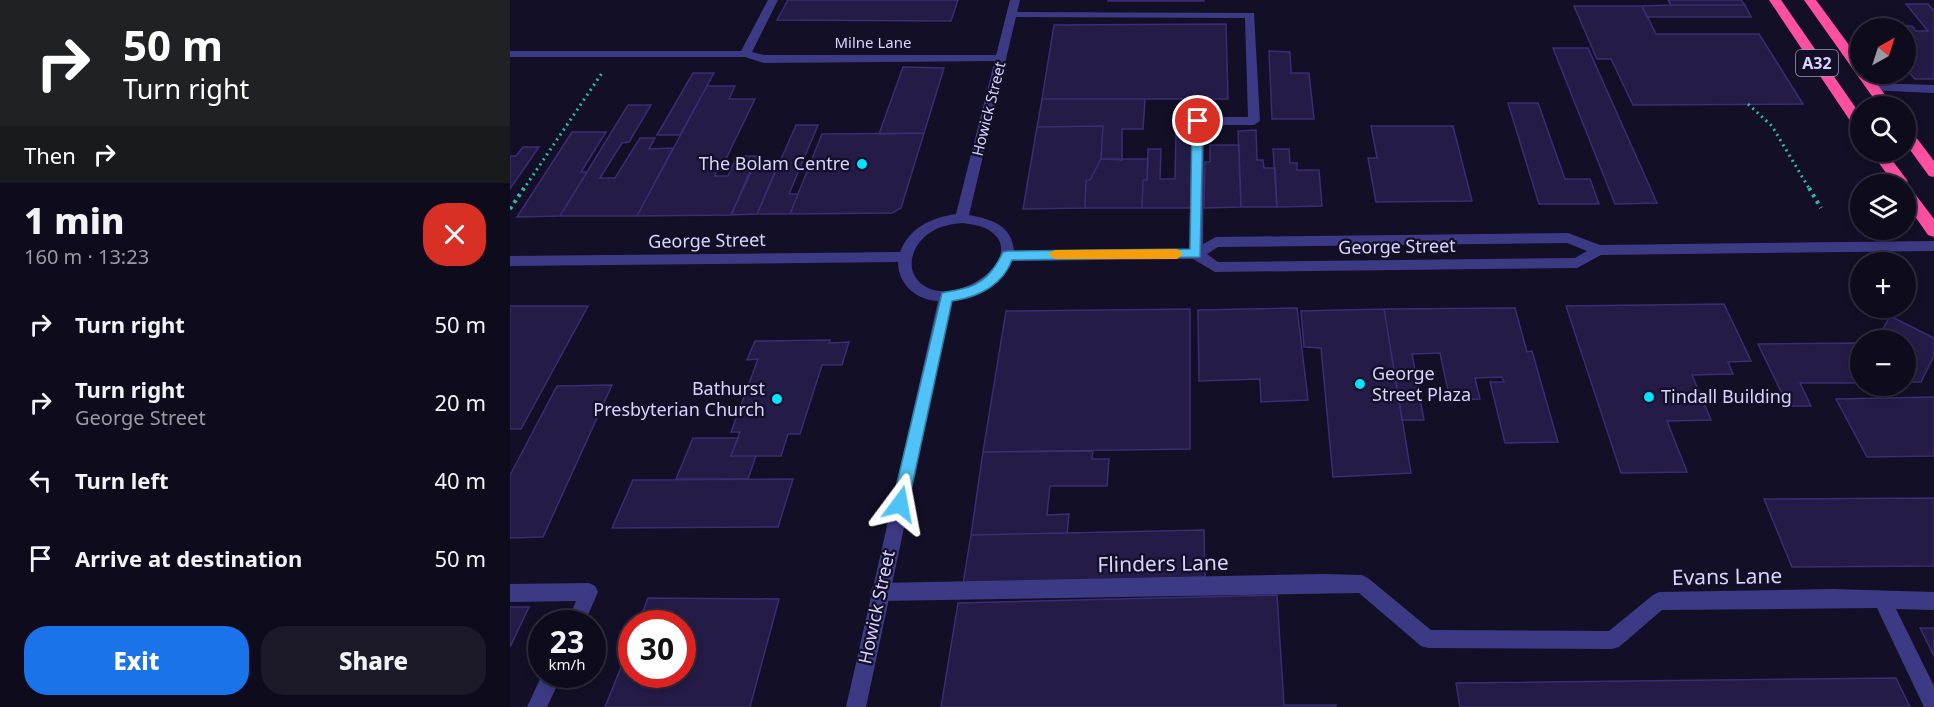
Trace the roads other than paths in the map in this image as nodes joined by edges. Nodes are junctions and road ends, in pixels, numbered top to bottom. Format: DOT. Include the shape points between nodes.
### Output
graph roads {
  1 [pos="773,0"];
  2 [pos="1015,0"];
  3 [pos="1250,0"];
  4 [pos="1775,0"];
  5 [pos="1810,0"];
  6 [pos="1011,15"];
  7 [pos="1250,15"];
  8 [pos="510,54"];
  9 [pos="745,54"];
  10 [pos="1850,56"];
  11 [pos="1001,58"];
  12 [pos="1870,84"];
  13 [pos="1872,87"];
  14 [pos="1934,89"];
  15 [pos="1879,96"];
  16 [pos="1850,110"];
  17 [pos="1916,147"];
  18 [pos="1934,172"];
  19 [pos="1916,205"];
  20 [pos="962,218"];
  21 [pos="1934,231"];
  22 [pos="1934,246"];
  23 [pos="1599,250"];
  24 [pos="1196,254"];
  25 [pos="1008,256"];
  26 [pos="904,257"];
  27 [pos="510,261"];
  28 [pos="946,297"];
  29 [pos="510,592"];
  30 [pos="879,592"];
  31 [pos="1882,599"];
  32 [pos="1934,601"];
  33 [pos="581,610"];
  34 [pos="1428,639"];
  35 [pos="546,688"];
  36 [pos="1934,706"];
  37 [pos="537,707"];
  38 [pos="856,707"];
  1 -- 9 [label="street"];
  2 -- 6 [label="street, Howick Street"];
  3 -- 7 [label="street"];
  4 -- 16 [label="highway, A32"];
  5 -- 10 [label="highway, A32"];
  6 -- 7 [label="street"];
  6 -- 11 [label="street, Howick Street"];
  7 -- 24 [label="street" via="1254,121 1198,121"];
  8 -- 9 [label="street, Milne Lane"];
  9 -- 11 [label="street, Milne Lane" via="764,58"];
  11 -- 20 [label="street, Howick Street"];
  12 -- 13 [label="highway, A32"];
  13 -- 14 [label="street"];
  13 -- 15 [label="highway, A32"];
  17 -- 18 [label="highway"];
  19 -- 21 [label="highway"];
  20 -- 25 [label="street" via="978,219 1002,232"];
  20 -- 26 [label="street" via="947,220 919,234"];
  22 -- 23 [label="street, George Street"];
  23 -- 24 [label="street, George Street" via="1568,238 1215,242"];
  23 -- 24 [label="street, George Street" via="1577,263 1215,267"];
  24 -- 25 [label="street, George Street"];
  25 -- 28 [label="street" via="1003,268 980,288"];
  26 -- 27 [label="street, George Street"];
  26 -- 28 [label="street" via="903,269 917,289"];
  28 -- 30 [label="street, Howick Street"];
  29 -- 33 [label="street" via="589,592"];
  30 -- 34 [label="street, Flinders Lane" via="1362,584"];
  30 -- 38 [label="street, Howick Street"];
  31 -- 32 [label="street, Evans Lane"];
  31 -- 34 [label="street, Evans Lane" via="1659,601 1612,640"];
  31 -- 36 [label="street"];
  35 -- 37 [label="street"];
}
